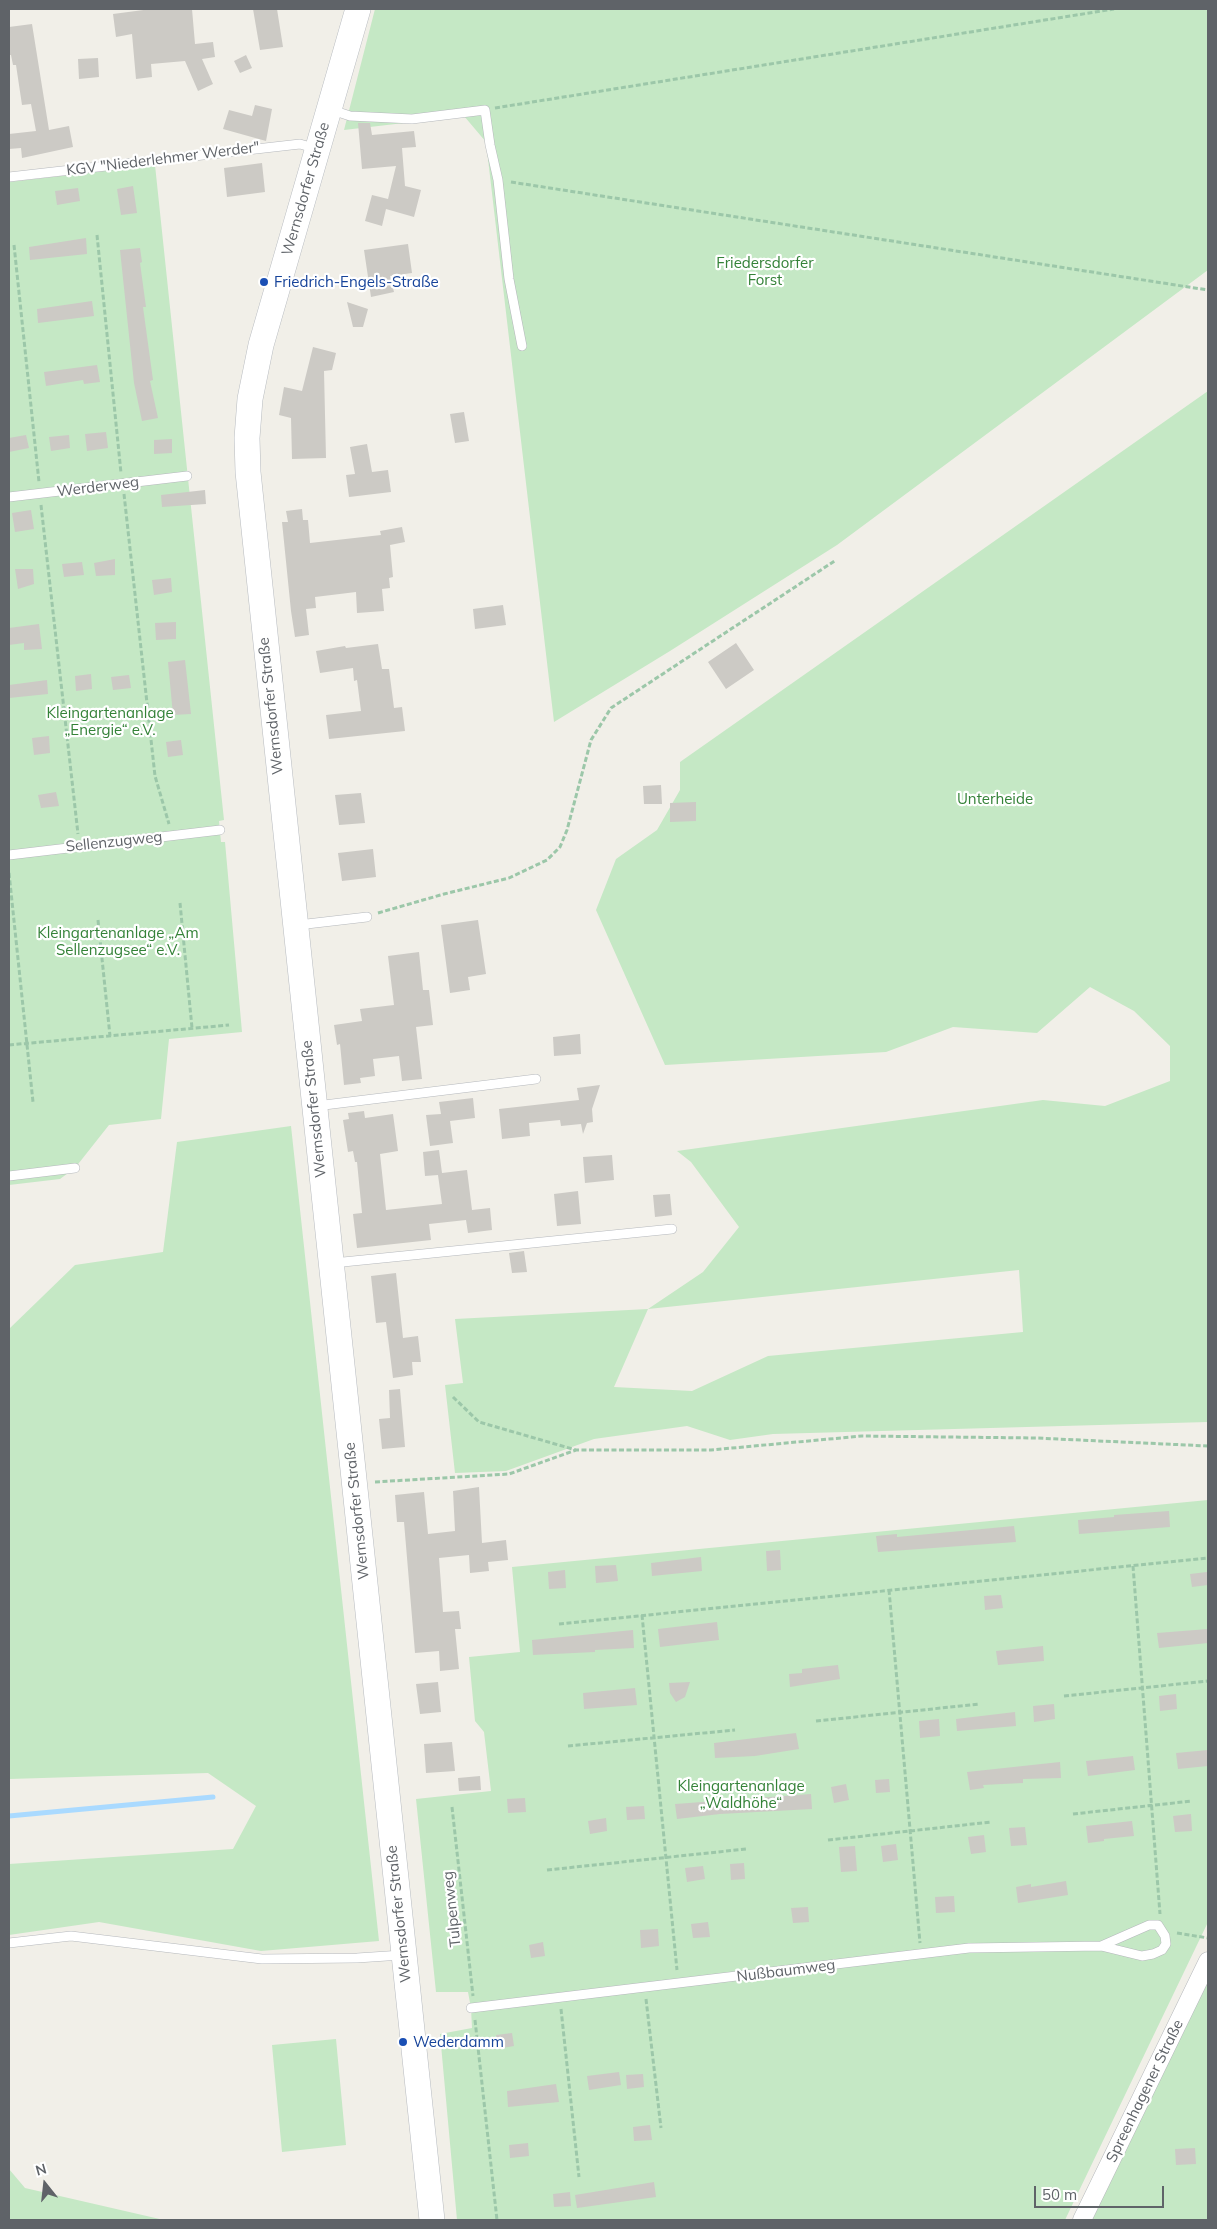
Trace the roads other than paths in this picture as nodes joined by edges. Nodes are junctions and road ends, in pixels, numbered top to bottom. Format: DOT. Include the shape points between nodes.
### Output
graph roads {
  1 [pos="358,9"];
  2 [pos="329,109"];
  3 [pos="317,149"];
  4 [pos="9,177"];
  5 [pos="522,346"];
  6 [pos="187,476"];
  7 [pos="9,498"];
  8 [pos="220,830"];
  9 [pos="9,855"];
  10 [pos="368,917"];
  11 [pos="295,925"];
  12 [pos="536,1079"];
  13 [pos="313,1106"];
  14 [pos="75,1168"];
  15 [pos="9,1176"];
  16 [pos="672,1229"];
  17 [pos="330,1264"];
  18 [pos="9,1942"];
  19 [pos="1101,1946"];
  20 [pos="404,1955"];
  21 [pos="1208,1961"];
  22 [pos="472,2008"];
  23 [pos="432,2220"];
  24 [pos="1082,2220"];
  1 -- 2 [label="main road, Wernsdorfer Straße"];
  2 -- 3 [label="main road, Wernsdorfer Straße"];
  2 -- 5 [label="lane" via="350,116 412,119 485,110 498,180 509,280"];
  3 -- 4 [label="lane, KGV \"Niederlehmer Werder\"" via="300,144"];
  3 -- 11 [label="main road, Wernsdorfer Straße" via="261,345 250,399 247,438 255,553"];
  6 -- 7 [label="lane, Werderweg"];
  8 -- 9 [label="lane, Sellenzugweg"];
  10 -- 11 [label="lane"];
  11 -- 13 [label="main road, Wernsdorfer Straße"];
  12 -- 13 [label="lane"];
  13 -- 17 [label="main road, Wernsdorfer Straße"];
  14 -- 15 [label="lane"];
  16 -- 17 [label="lane"];
  17 -- 20 [label="main road, Wernsdorfer Straße"];
  18 -- 20 [label="lane" via="71,1936 262,1959"];
  19 -- 19 [label="lane, Nußbaumweg" via="1142,1956 1162,1950 1166,1936 1158,1925 1149,1925"];
  19 -- 22 [label="lane, Nußbaumweg" via="978,1947"];
  20 -- 23 [label="main road, Wernsdorfer Straße"];
  21 -- 24 [label="street, Spreenhagener Straße"];
}
